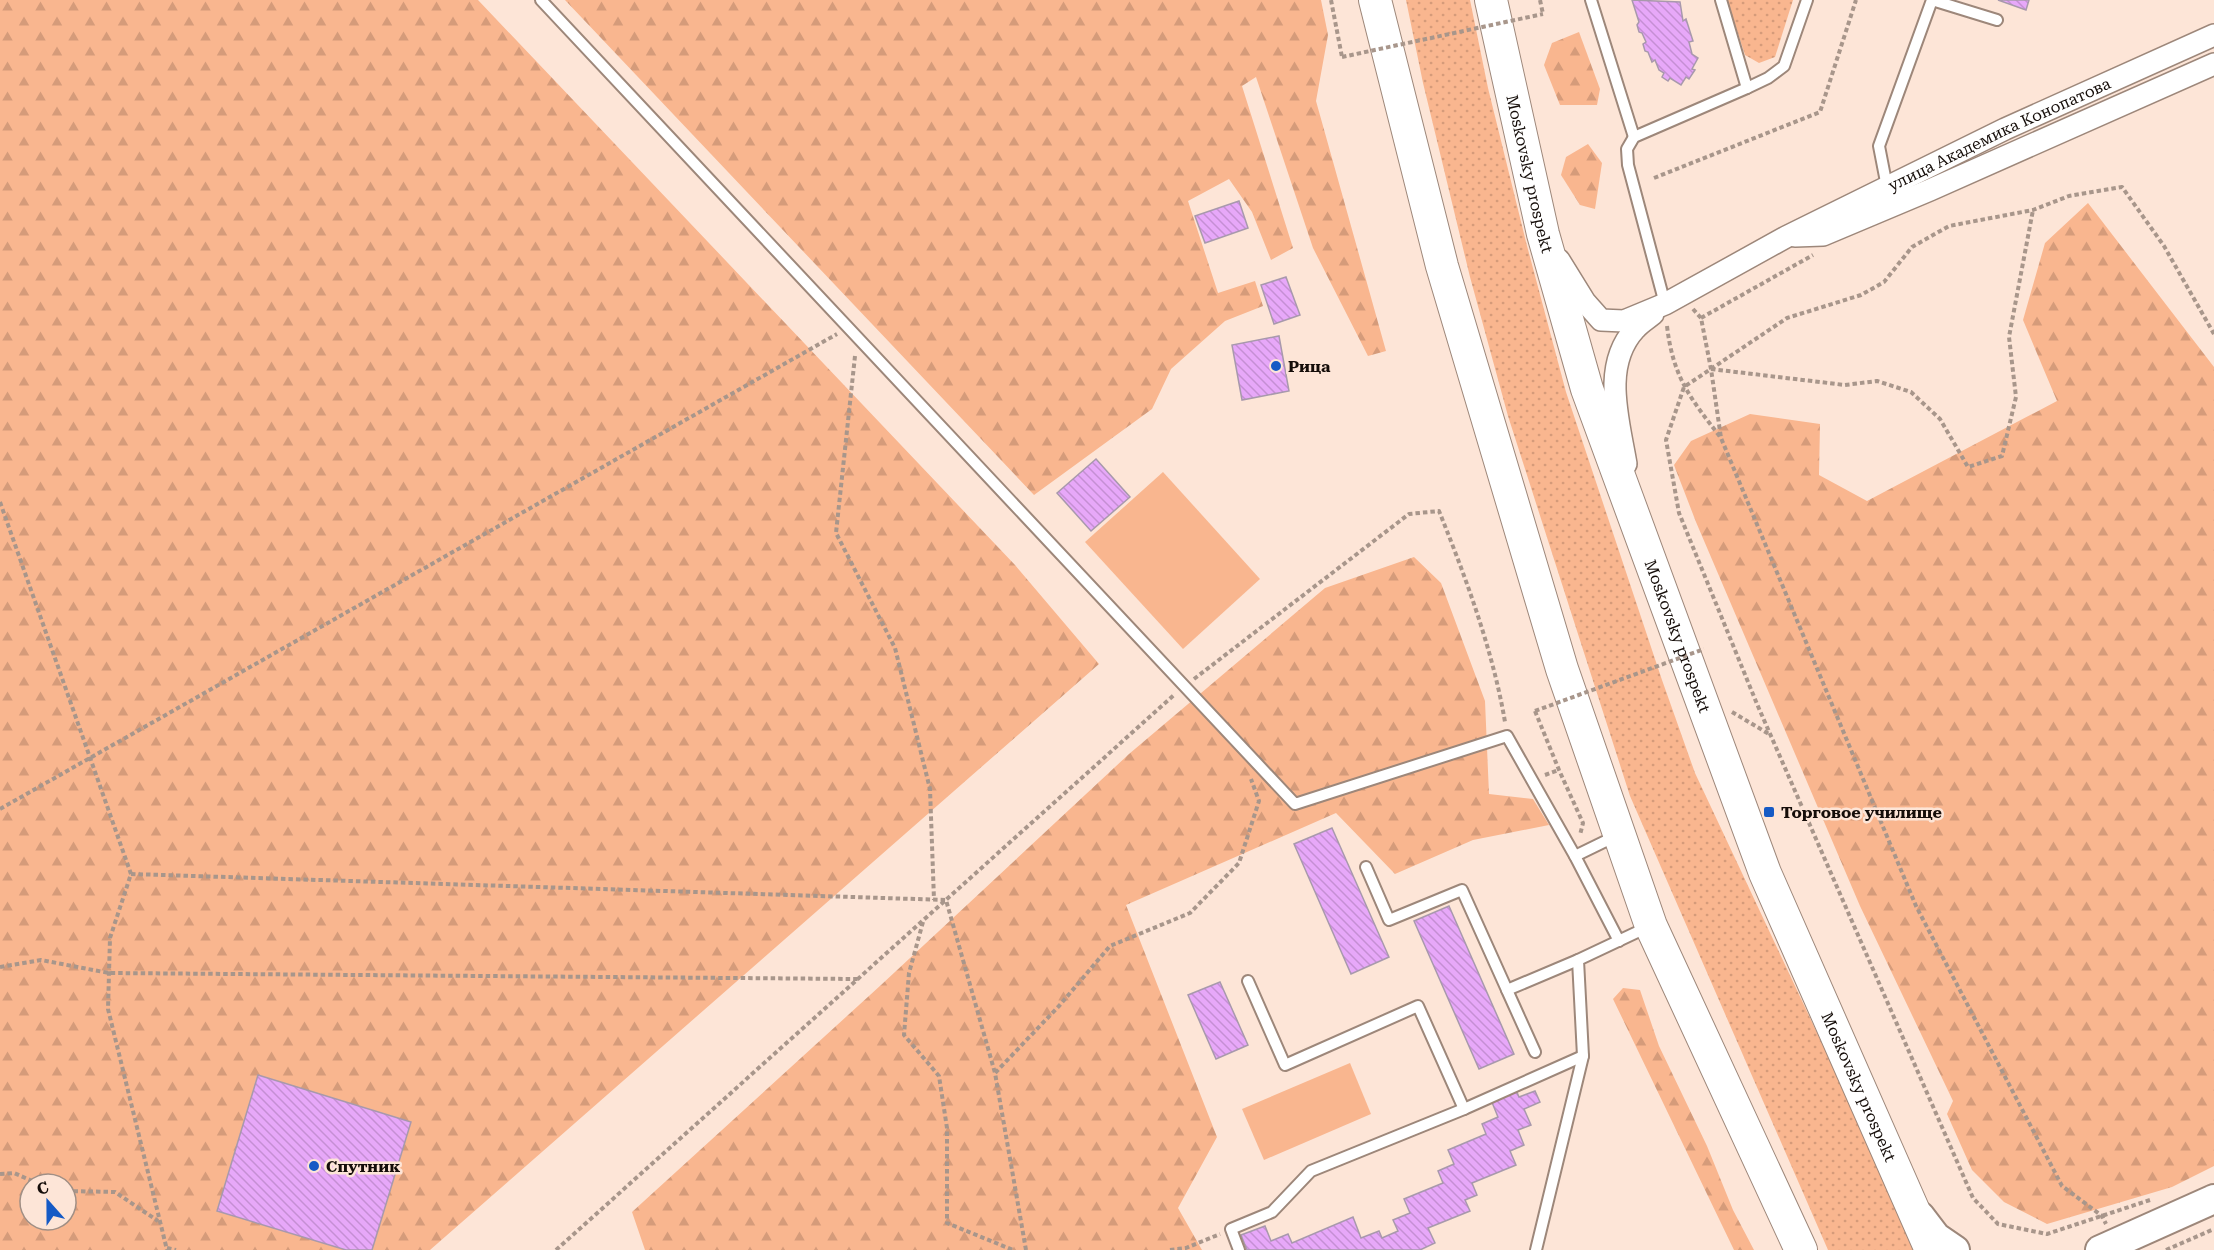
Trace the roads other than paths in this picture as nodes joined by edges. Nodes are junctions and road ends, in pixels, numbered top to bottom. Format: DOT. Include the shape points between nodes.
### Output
graph roads {
  1 [pos="541,0"];
  2 [pos="1375,0"];
  3 [pos="1491,0"];
  4 [pos="1591,0"];
  5 [pos="1721,0"];
  6 [pos="1807,0"];
  7 [pos="1997,20"];
  8 [pos="2214,35"];
  9 [pos="2214,64"];
  10 [pos="1747,88"];
  11 [pos="1634,137"];
  12 [pos="1887,187"];
  13 [pos="1543,234"];
  14 [pos="1786,237"];
  15 [pos="1673,299"];
  16 [pos="1635,521"];
  17 [pos="1619,835"];
  18 [pos="1575,856"];
  19 [pos="1366,867"];
  20 [pos="1651,926"];
  21 [pos="1619,941"];
  22 [pos="1578,960"];
  23 [pos="1248,981"];
  24 [pos="1508,990"];
  25 [pos="1534,1052"];
  26 [pos="1582,1056"];
  27 [pos="1464,1109"];
  28 [pos="2214,1199"];
  29 [pos="1907,1200"];
  30 [pos="1239,1250"];
  31 [pos="1536,1250"];
  32 [pos="1802,1250"];
  33 [pos="1931,1250"];
  34 [pos="1955,1250"];
  35 [pos="2100,1250"];
  1 -- 18 [label="lane" via="1295,804 1507,735"];
  2 -- 17 [label="main road" via="1442,266 1563,669"];
  3 -- 13 [label="main road, Moskovsky prospekt"];
  4 -- 11 [label="lane"];
  5 -- 10 [label="lane"];
  6 -- 10 [label="lane" via="1784,66"];
  7 -- 12 [label="lane" via="1932,0 1879,146"];
  8 -- 12 [label="street, улица Академика Конопатова"];
  9 -- 14 [label="street, улица Академика Конопатова" via="1823,235"];
  10 -- 11 [label="lane"];
  11 -- 15 [label="lane" via="1627,149 1628,165"];
  12 -- 14 [label="street, улица Академика Конопатова"];
  13 -- 15 [label="street" via="1600,320 1624,321"];
  13 -- 16 [label="main road, Moskovsky prospekt" via="1587,389"];
  14 -- 15 [label="street, улица Академика Конопатова"];
  15 -- 16 [label="street" via="1634,329 1624,347 1613,387"];
  16 -- 29 [label="main road, Moskovsky prospekt" via="1765,873"];
  17 -- 18 [label="lane"];
  17 -- 20 [label="main road"];
  18 -- 21 [label="lane"];
  19 -- 24 [label="lane" via="1389,920 1462,890"];
  20 -- 21 [label="lane"];
  20 -- 32 [label="main road"];
  21 -- 22 [label="lane"];
  22 -- 24 [label="lane"];
  22 -- 26 [label="lane"];
  23 -- 27 [label="lane" via="1285,1065 1418,1006"];
  24 -- 25 [label="lane"];
  26 -- 27 [label="lane"];
  26 -- 31 [label="lane"];
  27 -- 30 [label="lane" via="1311,1171 1272,1212 1231,1229"];
  28 -- 35 [label="main road"];
  29 -- 33 [label="main road, Moskovsky prospekt"];
  29 -- 34 [label="main road" via="1936,1237"];
}
